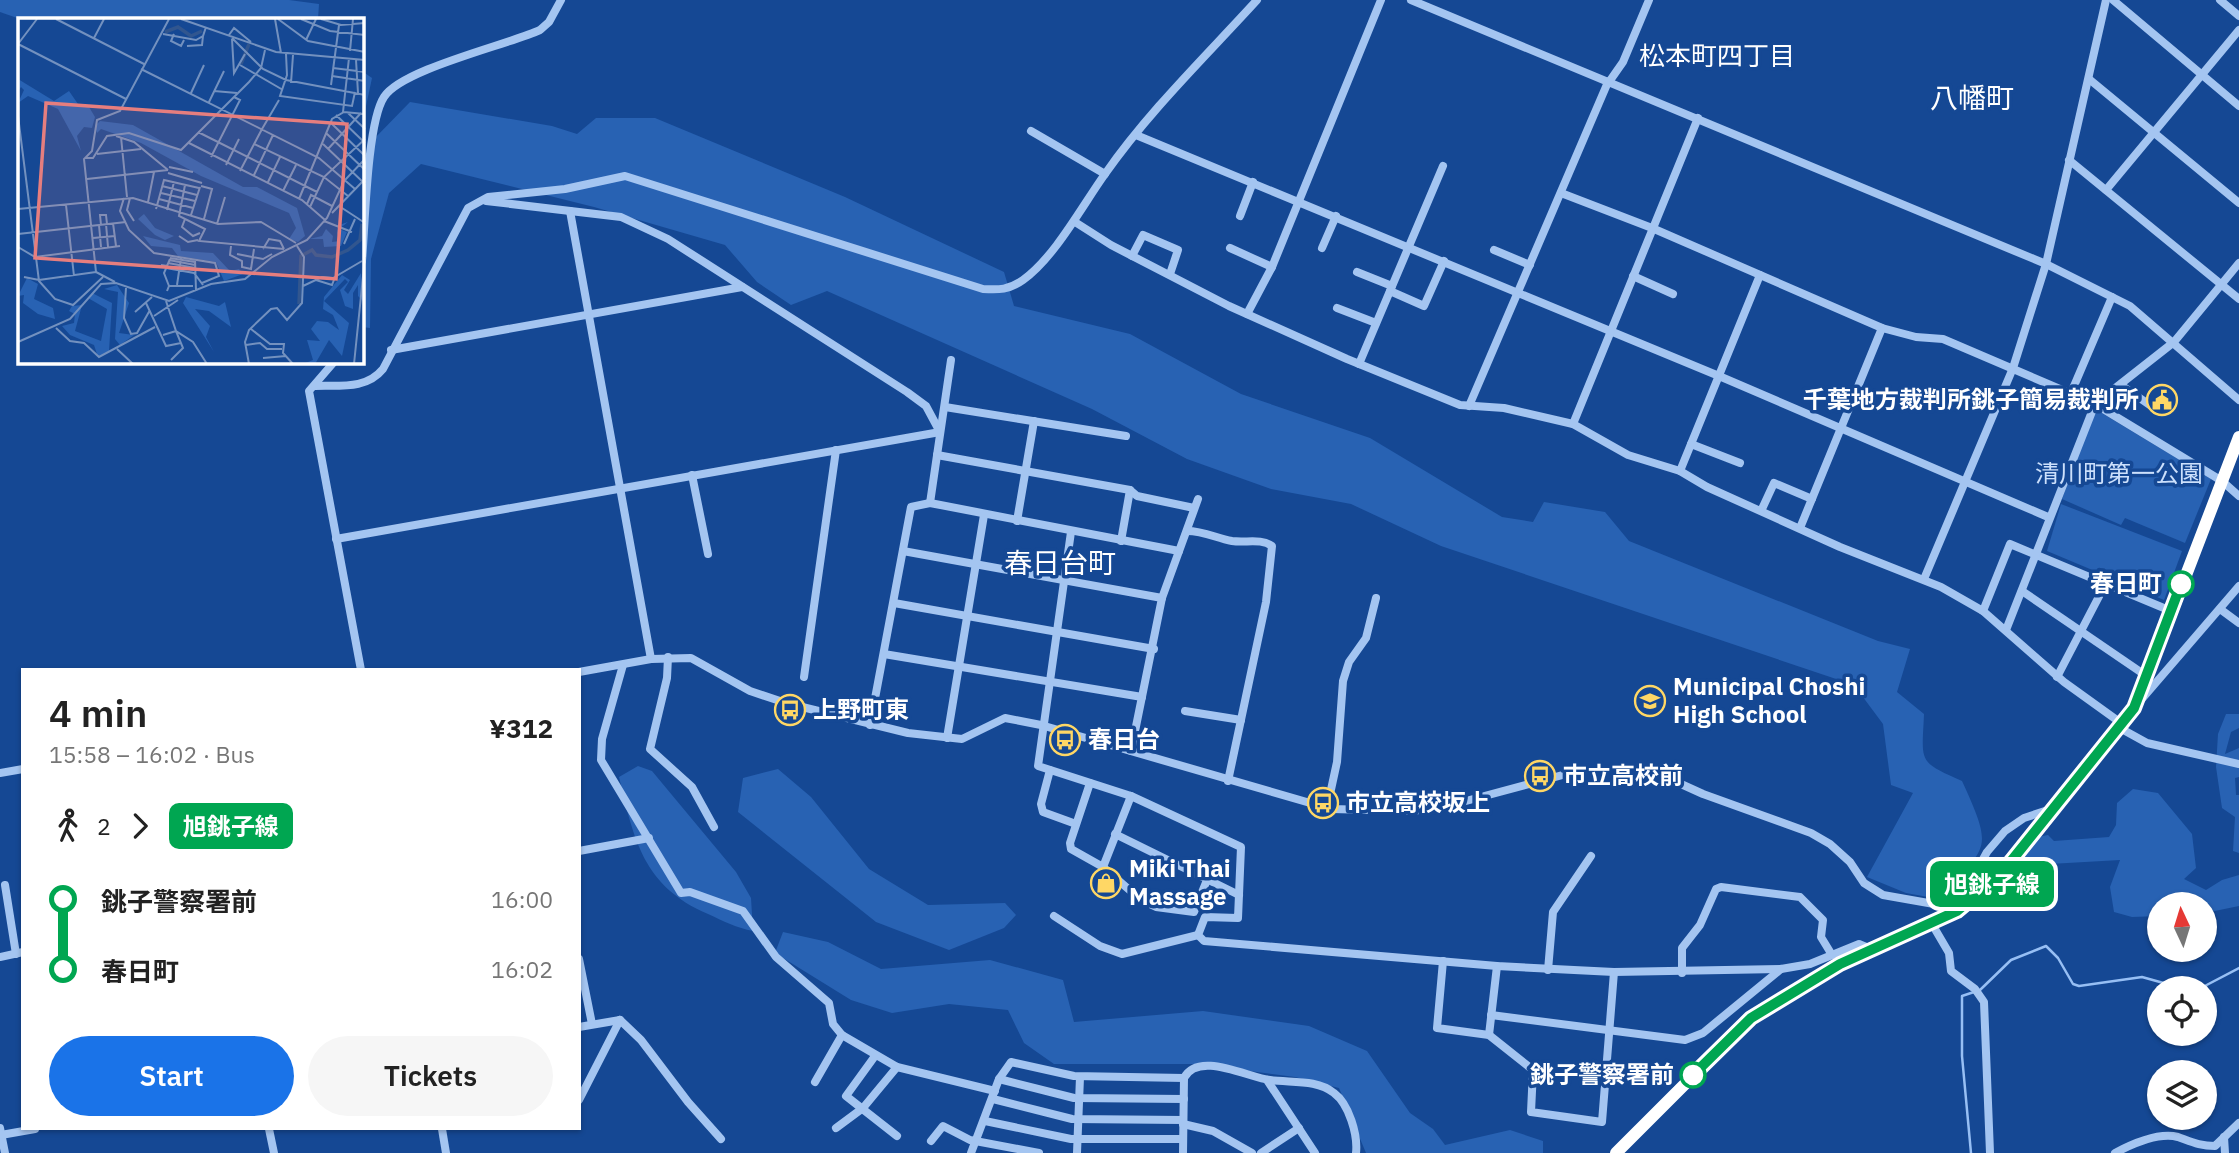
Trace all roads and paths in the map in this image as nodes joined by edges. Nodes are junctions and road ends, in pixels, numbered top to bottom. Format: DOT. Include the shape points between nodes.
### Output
graph roads {
  1 [pos="1257,0"];
  2 [pos="1381,0"];
  3 [pos="1411,0"];
  4 [pos="1649,0"];
  5 [pos="2106,0"];
  6 [pos="2113,0"];
  7 [pos="2220,0"];
  8 [pos="559,1"];
  9 [pos="2239,16"];
  10 [pos="2239,30"];
  11 [pos="2202,76"];
  12 [pos="2089,79"];
  13 [pos="1609,82"];
  14 [pos="2239,106"];
  15 [pos="1699,118"];
  16 [pos="1031,131"];
  17 [pos="2155,133"];
  18 [pos="1136,135"];
  19 [pos="2069,160"];
  20 [pos="1443,166"];
  21 [pos="1105,174"];
  22 [pos="1253,182"];
  23 [pos="2106,190"];
  24 [pos="1561,193"];
  25 [pos="482,200"];
  26 [pos="1299,200"];
  27 [pos="2239,203"];
  28 [pos="570,211"];
  29 [pos="1240,216"];
  30 [pos="1336,216"];
  31 [pos="1075,222"];
  32 [pos="1652,228"];
  33 [pos="364,231"];
  34 [pos="1408,246"];
  35 [pos="1230,248"];
  36 [pos="1322,248"];
  37 [pos="1494,250"];
  38 [pos="1132,256"];
  39 [pos="1444,261"];
  40 [pos="2239,263"];
  41 [pos="2046,264"];
  42 [pos="1530,265"];
  43 [pos="1272,267"];
  44 [pos="1357,272"];
  45 [pos="1170,274"];
  46 [pos="1760,275"];
  47 [pos="1633,276"];
  48 [pos="2221,285"];
  49 [pos="742,287"];
  50 [pos="1391,288"];
  51 [pos="1518,293"];
  52 [pos="1672,294"];
  53 [pos="2112,297"];
  54 [pos="2239,299"];
  55 [pos="1337,308"];
  56 [pos="1247,314"];
  57 [pos="588,316"];
  58 [pos="1376,323"];
  59 [pos="1882,328"];
  60 [pos="1611,331"];
  61 [pos="2174,342"];
  62 [pos="391,350"];
  63 [pos="951,360"];
  64 [pos="332,364"];
  65 [pos="1359,364"];
  66 [pos="2013,368"];
  67 [pos="1719,376"];
  68 [pos="2121,385"];
  69 [pos="315,386"];
  70 [pos="2071,393"];
  71 [pos="2239,400"];
  72 [pos="2095,404"];
  73 [pos="1469,406"];
  74 [pos="945,407"];
  75 [pos="2154,408"];
  76 [pos="1034,421"];
  77 [pos="1573,424"];
  78 [pos="1840,429"];
  79 [pos="940,432"];
  80 [pos="1126,436"];
  81 [pos="2239,437"];
  82 [pos="1691,443"];
  83 [pos="835,450"];
  84 [pos="937,455"];
  85 [pos="1740,463"];
  86 [pos="1680,471"];
  87 [pos="1025,472"];
  88 [pos="692,475"];
  89 [pos="2222,481"];
  90 [pos="1966,483"];
  91 [pos="620,488"];
  92 [pos="1130,490"];
  93 [pos="2239,496"];
  94 [pos="1198,499"];
  95 [pos="1812,499"];
  96 [pos="930,502"];
  97 [pos="1194,508"];
  98 [pos="1762,509"];
  99 [pos="984,515"];
  100 [pos="2049,517"];
  101 [pos="1017,522"];
  102 [pos="1800,528"];
  103 [pos="1187,531"];
  104 [pos="1071,532"];
  105 [pos="336,539"];
  106 [pos="1121,541"];
  107 [pos="903,551"];
  108 [pos="1179,551"];
  109 [pos="708,554"];
  110 [pos="2037,554"];
  111 [pos="975,566"];
  112 [pos="1924,579"];
  113 [pos="1063,582"];
  114 [pos="2106,583"];
  115 [pos="2239,586"];
  116 [pos="2022,591"];
  117 [pos="1162,598"];
  118 [pos="1376,598"];
  119 [pos="894,603"];
  120 [pos="2220,608"];
  121 [pos="1983,611"];
  122 [pos="2171,611"];
  123 [pos="967,615"];
  124 [pos="2239,623"];
  125 [pos="2006,630"];
  126 [pos="1056,631"];
  127 [pos="2080,632"];
  128 [pos="1154,649"];
  129 [pos="884,654"];
  130 [pos="668,657"];
  131 [pos="652,659"];
  132 [pos="623,665"];
  133 [pos="958,667"];
  134 [pos="361,668"];
  135 [pos="581,672"];
  136 [pos="2145,675"];
  137 [pos="804,677"];
  138 [pos="2057,677"];
  139 [pos="1048,683"];
  140 [pos="1142,697"];
  141 [pos="2134,708"];
  142 [pos="1185,711"];
  143 [pos="1241,720"];
  144 [pos="1041,725"];
  145 [pos="2120,725"];
  146 [pos="870,726"];
  147 [pos="947,738"];
  148 [pos="1131,751"];
  149 [pos="2239,764"];
  150 [pos="21,769"];
  151 [pos="1050,770"];
  152 [pos="0,773"];
  153 [pos="1228,781"];
  154 [pos="1090,783"];
  155 [pos="1131,796"];
  156 [pos="1327,808"];
  157 [pos="2051,809"];
  158 [pos="1076,824"];
  159 [pos="714,827"];
  160 [pos="1115,834"];
  161 [pos="649,838"];
  162 [pos="581,851"];
  163 [pos="1591,856"];
  164 [pos="1103,867"];
  165 [pos="1208,880"];
  166 [pos="5,885"];
  167 [pos="1239,895"];
  168 [pos="1054,916"];
  169 [pos="1932,925"];
  170 [pos="1198,935"];
  171 [pos="1871,949"];
  172 [pos="19,953"];
  173 [pos="1832,956"];
  174 [pos="0,957"];
  175 [pos="1444,961"];
  176 [pos="1497,967"];
  177 [pos="581,969"];
  178 [pos="1548,970"];
  179 [pos="1781,970"];
  180 [pos="1614,972"];
  181 [pos="1682,973"];
  182 [pos="1491,1015"];
  183 [pos="620,1020"];
  184 [pos="592,1024"];
  185 [pos="581,1027"];
  186 [pos="1608,1030"];
  187 [pos="842,1035"];
  188 [pos="1489,1035"];
  189 [pos="875,1056"];
  190 [pos="897,1067"];
  191 [pos="1532,1070"];
  192 [pos="1080,1077"];
  193 [pos="1184,1077"];
  194 [pos="1605,1078"];
  195 [pos="999,1079"];
  196 [pos="1267,1080"];
  197 [pos="815,1082"];
  198 [pos="994,1095"];
  199 [pos="581,1096"];
  200 [pos="1080,1097"];
  201 [pos="1184,1099"];
  202 [pos="863,1108"];
  203 [pos="1080,1117"];
  204 [pos="985,1121"];
  205 [pos="1183,1122"];
  206 [pos="2239,1123"];
  207 [pos="836,1128"];
  208 [pos="1299,1128"];
  209 [pos="28,1130"];
  210 [pos="269,1130"];
  211 [pos="442,1130"];
  212 [pos="0,1134"];
  213 [pos="897,1136"];
  214 [pos="2224,1137"];
  215 [pos="721,1139"];
  216 [pos="976,1139"];
  217 [pos="1079,1139"];
  218 [pos="1183,1139"];
  219 [pos="931,1141"];
  220 [pos="5,1153"];
  221 [pos="274,1153"];
  222 [pos="446,1153"];
  223 [pos="971,1153"];
  224 [pos="1039,1153"];
  225 [pos="1077,1153"];
  226 [pos="1183,1153"];
  227 [pos="1252,1153"];
  228 [pos="1261,1153"];
  229 [pos="1315,1153"];
  230 [pos="1356,1153"];
  231 [pos="1616,1153"];
  232 [pos="1990,1153"];
  233 [pos="2115,1153"];
  234 [pos="2225,1153"];
  1 -- 18 [label="street"];
  2 -- 26 [label="street"];
  3 -- 13 [label="street"];
  4 -- 13 [label="street" via="1623,62"];
  5 -- 12 [label="street"];
  6 -- 11 [label="street"];
  7 -- 9 [label="street"];
  8 -- 33 [label="street" via="540,30 406,80 384,96 377,116"];
  10 -- 11 [label="street"];
  11 -- 14 [label="street"];
  11 -- 17 [label="street"];
  12 -- 17 [label="street"];
  12 -- 19 [label="street"];
  13 -- 15 [label="street"];
  13 -- 24 [label="street"];
  15 -- 32 [label="street"];
  15 -- 41 [label="street"];
  16 -- 21 [label="street"];
  17 -- 23 [label="street"];
  17 -- 27 [label="street"];
  18 -- 21 [label="street"];
  18 -- 22 [label="street"];
  19 -- 23 [label="street"];
  19 -- 41 [label="street"];
  20 -- 34 [label="street"];
  21 -- 31 [label="street"];
  22 -- 26 [label="street"];
  22 -- 29 [label="street"];
  23 -- 48 [label="street"];
  24 -- 32 [label="street"];
  24 -- 42 [label="street"];
  25 -- 28 [label="street"];
  25 -- 31 [label="street" via="625,176 983,289 1004,291 1025,279"];
  25 -- 62 [label="street" via="468,208"];
  26 -- 30 [label="street"];
  26 -- 43 [label="street"];
  28 -- 49 [label="street" via="621,217 668,239"];
  28 -- 57 [label="street"];
  30 -- 34 [label="street"];
  30 -- 36 [label="street"];
  31 -- 38 [label="street"];
  32 -- 46 [label="street"];
  32 -- 47 [label="street"];
  34 -- 39 [label="street"];
  34 -- 50 [label="street"];
  35 -- 43 [label="street"];
  37 -- 42 [label="street"];
  38 -- 45 [label="street"];
  38 -- 45 [label="street" via="1143,235 1178,250"];
  39 -- 50 [label="street" via="1424,306"];
  39 -- 51 [label="street"];
  40 -- 48 [label="street"];
  41 -- 53 [label="street"];
  41 -- 66 [label="street"];
  42 -- 51 [label="street"];
  43 -- 56 [label="street"];
  44 -- 50 [label="street"];
  45 -- 56 [label="street"];
  46 -- 59 [label="street"];
  46 -- 67 [label="street"];
  47 -- 52 [label="street"];
  47 -- 60 [label="street"];
  48 -- 54 [label="street"];
  48 -- 61 [label="street"];
  49 -- 57 [label="street"];
  49 -- 79 [label="street" via="907,392 926,406"];
  50 -- 58 [label="street"];
  51 -- 60 [label="street"];
  51 -- 73 [label="street"];
  53 -- 61 [label="street"];
  53 -- 70 [label="street"];
  55 -- 58 [label="street"];
  56 -- 65 [label="street"];
  57 -- 62 [label="street"];
  57 -- 91 [label="street"];
  58 -- 65 [label="street"];
  59 -- 66 [label="street" via="1943,340"];
  59 -- 78 [label="street"];
  60 -- 67 [label="street"];
  60 -- 77 [label="street"];
  61 -- 68 [label="street"];
  61 -- 71 [label="street"];
  62 -- 69 [label="street" via="374,380"];
  63 -- 74 [label="street"];
  64 -- 69 [label="street"];
  65 -- 73 [label="street"];
  66 -- 70 [label="street"];
  66 -- 90 [label="street"];
  67 -- 78 [label="street"];
  67 -- 82 [label="street"];
  68 -- 72 [label="street"];
  68 -- 75 [label="street"];
  69 -- 105 [label="street" via="309,391"];
  70 -- 72 [label="street"];
  72 -- 89 [label="street"];
  72 -- 100 [label="street"];
  73 -- 77 [label="street" via="1504,408"];
  74 -- 76 [label="street"];
  74 -- 79 [label="street"];
  76 -- 80 [label="street"];
  76 -- 87 [label="street"];
  77 -- 86 [label="street" via="1628,455"];
  78 -- 90 [label="street"];
  78 -- 95 [label="street"];
  79 -- 83 [label="street"];
  79 -- 84 [label="street"];
  81 -- 89 [label="highway"];
  82 -- 85 [label="street"];
  82 -- 86 [label="street"];
  83 -- 88 [label="street"];
  83 -- 137 [label="street"];
  84 -- 87 [label="street"];
  84 -- 96 [label="street"];
  86 -- 98 [label="street"];
  87 -- 92 [label="street"];
  87 -- 101 [label="street"];
  88 -- 91 [label="street"];
  88 -- 109 [label="street"];
  89 -- 93 [label="street"];
  89 -- 122 [label="highway"];
  90 -- 100 [label="street"];
  90 -- 112 [label="street"];
  91 -- 105 [label="street"];
  91 -- 131 [label="street"];
  92 -- 97 [label="street" via="1137,496"];
  92 -- 106 [label="street"];
  94 -- 97 [label="street"];
  95 -- 98 [label="street" via="1774,484"];
  95 -- 102 [label="street"];
  96 -- 99 [label="street"];
  96 -- 107 [label="street" via="911,507"];
  97 -- 103 [label="street"];
  98 -- 102 [label="street"];
  99 -- 101 [label="street"];
  99 -- 111 [label="street"];
  100 -- 110 [label="street"];
  101 -- 104 [label="street"];
  102 -- 112 [label="street"];
  103 -- 108 [label="street"];
  103 -- 143 [label="street" via="1272,546 1266,602"];
  104 -- 106 [label="street"];
  104 -- 113 [label="street"];
  105 -- 134 [label="street"];
  106 -- 108 [label="street"];
  107 -- 111 [label="street"];
  107 -- 119 [label="street"];
  108 -- 117 [label="street"];
  110 -- 114 [label="street"];
  110 -- 116 [label="street"];
  110 -- 121 [label="street" via="2010,544"];
  111 -- 113 [label="street"];
  111 -- 123 [label="street"];
  112 -- 121 [label="street"];
  113 -- 117 [label="street"];
  113 -- 126 [label="street"];
  114 -- 122 [label="street"];
  114 -- 127 [label="street"];
  115 -- 120 [label="street"];
  116 -- 125 [label="street"];
  116 -- 127 [label="street"];
  117 -- 128 [label="street"];
  118 -- 156 [label="street" via="1366,638 1349,662 1343,681 1337,762"];
  119 -- 123 [label="street"];
  119 -- 129 [label="street"];
  120 -- 124 [label="street"];
  120 -- 141 [label="street"];
  121 -- 125 [label="street"];
  122 -- 136 [label="highway"];
  123 -- 126 [label="street"];
  123 -- 133 [label="street"];
  125 -- 138 [label="street"];
  126 -- 128 [label="street"];
  126 -- 139 [label="street"];
  127 -- 136 [label="street"];
  127 -- 138 [label="street"];
  128 -- 140 [label="street"];
  129 -- 133 [label="street"];
  129 -- 146 [label="street"];
  130 -- 131 [label="street"];
  130 -- 146 [label="street" via="691,658 750,691"];
  130 -- 159 [label="street" via="650,749 692,787"];
  131 -- 132 [label="street"];
  132 -- 135 [label="street"];
  132 -- 161 [label="street" via="602,739 601,760"];
  133 -- 139 [label="street"];
  133 -- 147 [label="street"];
  136 -- 141 [label="highway"];
  138 -- 145 [label="street"];
  139 -- 140 [label="street"];
  139 -- 144 [label="street"];
  140 -- 148 [label="street"];
  141 -- 145 [label="highway"];
  142 -- 143 [label="street"];
  143 -- 153 [label="street"];
  144 -- 147 [label="street" via="1005,718 962,739"];
  144 -- 148 [label="street"];
  144 -- 151 [label="street" via="1038,766"];
  145 -- 149 [label="street" via="2147,743"];
  145 -- 157 [label="highway"];
  146 -- 147 [label="street"];
  148 -- 153 [label="street"];
  150 -- 152 [label="street"];
  151 -- 154 [label="street"];
  151 -- 158 [label="street" via="1043,812"];
  153 -- 156 [label="street"];
  154 -- 155 [label="street"];
  154 -- 158 [label="street"];
  155 -- 160 [label="street"];
  155 -- 167 [label="street" via="1241,847"];
  156 -- 157 [label="street" via="1413,811 1585,769 1648,769 1811,833 1830,844 1864,883 1883,895 1934,904 1970,883 2005,831 2024,818"];
  157 -- 169 [label="highway" via="1990,886"];
  158 -- 164 [label="street" via="1071,849"];
  160 -- 164 [label="street"];
  160 -- 165 [label="street"];
  161 -- 162 [label="street"];
  161 -- 187 [label="street" via="681,893 743,911 776,957 829,1003 832,1024"];
  163 -- 178 [label="street" via="1553,912"];
  164 -- 165 [label="street" via="1141,900 1156,907 1194,912"];
  165 -- 167 [label="street"];
  166 -- 172 [label="street"];
  167 -- 170 [label="street" via="1238,918 1205,917"];
  168 -- 170 [label="street" via="1100,946 1122,954"];
  169 -- 171 [label="highway"];
  169 -- 232 [label="street" via="1949,953 1951,971 1984,1002"];
  170 -- 175 [label="street" via="1204,941"];
  171 -- 173 [label="street" via="1859,944"];
  171 -- 231 [label="highway" via="1751,1018"];
  172 -- 174 [label="street"];
  173 -- 179 [label="street"];
  173 -- 181 [label="street" via="1821,937 1823,920 1800,897 1721,887 1682,948"];
  175 -- 176 [label="street"];
  175 -- 188 [label="street" via="1437,1028"];
  176 -- 178 [label="street"];
  176 -- 182 [label="street"];
  177 -- 184 [label="street"];
  178 -- 180 [label="street"];
  179 -- 181 [label="street"];
  179 -- 186 [label="street" via="1703,1033 1685,1040"];
  180 -- 181 [label="street"];
  180 -- 186 [label="street"];
  182 -- 186 [label="street"];
  182 -- 188 [label="street"];
  183 -- 184 [label="street"];
  183 -- 199 [label="street"];
  183 -- 215 [label="street"];
  184 -- 185 [label="street"];
  186 -- 194 [label="street"];
  187 -- 189 [label="street"];
  187 -- 197 [label="street"];
  188 -- 191 [label="street"];
  189 -- 190 [label="street"];
  189 -- 202 [label="street" via="846,1097"];
  190 -- 198 [label="street"];
  190 -- 202 [label="street"];
  191 -- 194 [label="street"];
  191 -- 194 [label="street" via="1531,1112 1602,1122"];
  192 -- 193 [label="street"];
  192 -- 195 [label="street" via="1011,1062"];
  192 -- 200 [label="street"];
  193 -- 196 [label="street" via="1192,1069 1219,1067"];
  193 -- 201 [label="street"];
  195 -- 198 [label="street"];
  195 -- 200 [label="street"];
  196 -- 208 [label="street"];
  196 -- 230 [label="street" via="1310,1083 1335,1093 1352,1126"];
  198 -- 203 [label="street" via="1072,1119"];
  198 -- 204 [label="street"];
  200 -- 201 [label="street"];
  200 -- 203 [label="street"];
  201 -- 205 [label="street"];
  202 -- 207 [label="street"];
  202 -- 213 [label="street"];
  203 -- 205 [label="street"];
  203 -- 217 [label="street"];
  204 -- 216 [label="street"];
  204 -- 217 [label="street"];
  205 -- 218 [label="street"];
  205 -- 227 [label="street" via="1213,1130"];
  206 -- 214 [label="street"];
  208 -- 228 [label="street"];
  208 -- 229 [label="street"];
  209 -- 212 [label="street"];
  210 -- 221 [label="street"];
  211 -- 222 [label="street"];
  212 -- 220 [label="street"];
  214 -- 233 [label="street" via="2215,1146 2197,1146 2165,1135"];
  214 -- 234 [label="street"];
  216 -- 219 [label="street" via="943,1126"];
  216 -- 223 [label="street"];
  216 -- 224 [label="street"];
  217 -- 218 [label="street"];
  217 -- 225 [label="street"];
  218 -- 226 [label="street"];
}
